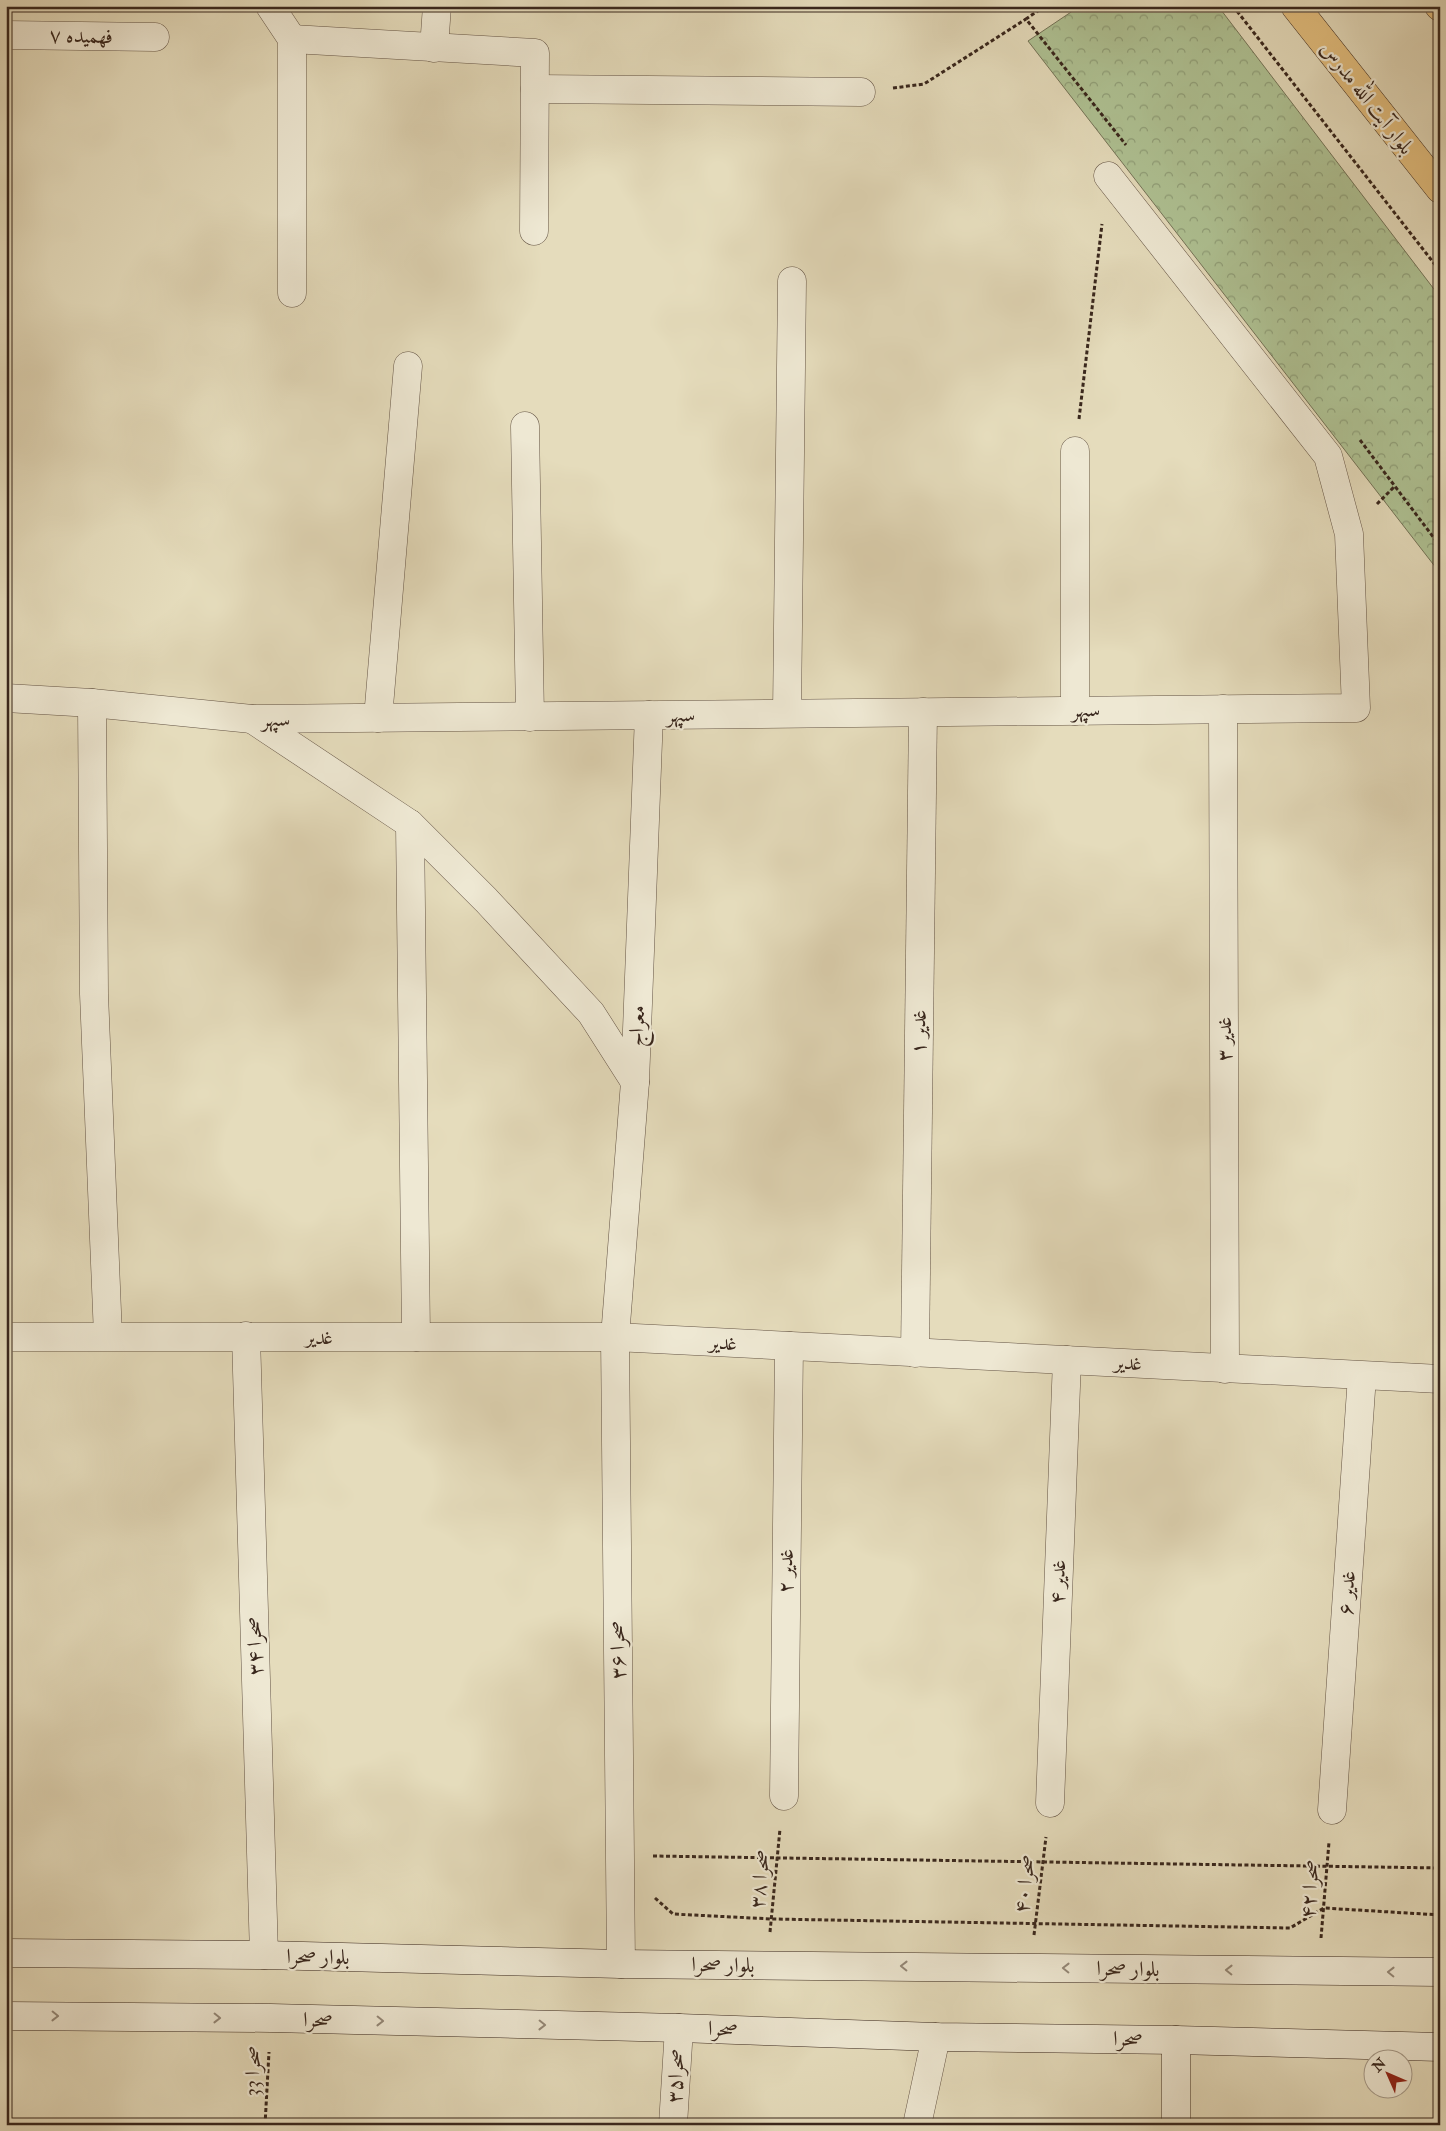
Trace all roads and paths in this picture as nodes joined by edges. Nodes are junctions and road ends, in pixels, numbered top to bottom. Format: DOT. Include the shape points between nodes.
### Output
graph roads {
  1 [pos="270,6"];
  2 [pos="437,6"];
  3 [pos="1233,6"];
  4 [pos="1295,6"];
  5 [pos="1026,19"];
  6 [pos="6,35"];
  7 [pos="155,37"];
  8 [pos="292,39"];
  9 [pos="434,48"];
  10 [pos="535,89"];
  11 [pos="861,92"];
  12 [pos="1108,176"];
  13 [pos="1440,189"];
  14 [pos="534,231"];
  15 [pos="1440,271"];
  16 [pos="792,281"];
  17 [pos="292,293"];
  18 [pos="408,366"];
  19 [pos="525,426"];
  20 [pos="1075,452"];
  21 [pos="6,698"];
  22 [pos="92,703"];
  23 [pos="1222,709"];
  24 [pos="1075,711"];
  25 [pos="923,712"];
  26 [pos="787,713"];
  27 [pos="649,715"];
  28 [pos="530,716"];
  29 [pos="378,718"];
  30 [pos="252,719"];
  31 [pos="410,824"];
  32 [pos="635,1082"];
  33 [pos="108,1336"];
  34 [pos="246,1336"];
  35 [pos="6,1337"];
  36 [pos="416,1337"];
  37 [pos="615,1337"];
  38 [pos="789,1346"];
  39 [pos="915,1353"];
  40 [pos="1066,1360"];
  41 [pos="1225,1369"];
  42 [pos="1362,1376"];
  43 [pos="1440,1379"];
  44 [pos="784,1796"];
  45 [pos="1050,1803"];
  46 [pos="1332,1810"];
  47 [pos="620,1854"];
  48 [pos="777,1859"];
  49 [pos="1043,1861"];
  50 [pos="1327,1865"];
  51 [pos="1440,1868"];
  52 [pos="652,1894"];
  53 [pos="1324,1908"];
  54 [pos="1440,1915"];
  55 [pos="772,1919"];
  56 [pos="1035,1922"];
  57 [pos="6,1953"];
  58 [pos="264,1956"];
  59 [pos="621,1964"];
  60 [pos="767,1965"];
  61 [pos="1030,1968"];
  62 [pos="1319,1971"];
  63 [pos="1440,1972"];
  64 [pos="6,2016"];
  65 [pos="271,2018"];
  66 [pos="679,2028"];
  67 [pos="936,2037"];
  68 [pos="1176,2040"];
  69 [pos="1440,2047"];
  70 [pos="265,2125"];
  71 [pos="673,2125"];
  72 [pos="917,2125"];
  73 [pos="1176,2125"];
  1 -- 8 [label="street"];
  2 -- 9 [label="street"];
  3 -- 15 [label="path"];
  4 -- 13 [label="main road, بلوار آیت الله مدرس"];
  5 -- 11 [label="path" via="924,84"];
  6 -- 7 [label="street, فهمیده ۷"];
  8 -- 9 [label="street"];
  8 -- 17 [label="street"];
  9 -- 10 [label="street" via="536,53"];
  10 -- 11 [label="street"];
  10 -- 14 [label="street"];
  12 -- 20 [label="path"];
  12 -- 23 [label="street, سپهر" via="1328,456 1349,534 1356,708"];
  16 -- 26 [label="street"];
  18 -- 29 [label="street"];
  19 -- 28 [label="street"];
  20 -- 24 [label="street"];
  21 -- 22 [label="street, سپهر"];
  22 -- 30 [label="street, سپهر"];
  22 -- 33 [label="street" via="94,994"];
  23 -- 24 [label="street, سپهر"];
  23 -- 41 [label="street, غدیر ۳"];
  24 -- 25 [label="street, سپهر"];
  25 -- 26 [label="street, سپهر"];
  25 -- 39 [label="street, غدیر ۱"];
  26 -- 27 [label="street, سپهر"];
  27 -- 28 [label="street, سپهر"];
  27 -- 32 [label="street, معراج"];
  28 -- 29 [label="street, سپهر"];
  29 -- 30 [label="street, سپهر"];
  30 -- 31 [label="street"];
  31 -- 32 [label="street" via="591,1013"];
  31 -- 36 [label="street"];
  32 -- 37 [label="street, معراج"];
  33 -- 34 [label="street, غدیر"];
  33 -- 35 [label="street, غدیر"];
  34 -- 36 [label="street, غدیر"];
  34 -- 58 [label="street, صحرا ۳۴"];
  36 -- 37 [label="street, غدیر"];
  37 -- 38 [label="street, غدیر"];
  37 -- 47 [label="street, صحرا ۳۶"];
  38 -- 39 [label="street, غدیر"];
  38 -- 44 [label="street, غدیر ۲"];
  39 -- 40 [label="street, غدیر"];
  40 -- 41 [label="street, غدیر"];
  40 -- 45 [label="street, غدیر ۴"];
  41 -- 42 [label="street, غدیر"];
  42 -- 43 [label="street, غدیر"];
  42 -- 46 [label="street, غدیر ۶"];
  44 -- 48 [label="path, صحرا ۳۸"];
  45 -- 49 [label="path, صحرا ۴۰"];
  46 -- 50 [label="path, صحرا ۴۲"];
  47 -- 48 [label="path"];
  47 -- 59 [label="street, صحرا ۳۶"];
  48 -- 49 [label="path"];
  48 -- 55 [label="path, صحرا ۳۸"];
  49 -- 50 [label="path"];
  49 -- 56 [label="path, صحرا ۴۰"];
  50 -- 51 [label="path"];
  50 -- 53 [label="path, صحرا ۴۲"];
  52 -- 55 [label="path" via="673,1914"];
  53 -- 54 [label="path"];
  53 -- 56 [label="path" via="1290,1928"];
  53 -- 62 [label="path, صحرا ۴۲"];
  55 -- 56 [label="path"];
  55 -- 60 [label="path, صحرا ۳۸"];
  56 -- 61 [label="path, صحرا ۴۰"];
  57 -- 58 [label="street, بلوار صحرا"];
  58 -- 59 [label="street, بلوار صحرا"];
  59 -- 60 [label="street, بلوار صحرا"];
  61 -- 60 [label="street, بلوار صحرا, one-way"];
  62 -- 61 [label="street, بلوار صحرا, one-way"];
  63 -- 62 [label="street, بلوار صحرا, one-way"];
  64 -- 65 [label="street, صحرا, one-way"];
  65 -- 66 [label="street, صحرا, one-way"];
  65 -- 70 [label="path, صحرا 33"];
  66 -- 67 [label="street, صحرا"];
  66 -- 71 [label="street, صحرا۳۵"];
  67 -- 68 [label="street, صحرا"];
  67 -- 72 [label="street"];
  68 -- 69 [label="street, صحرا"];
  68 -- 73 [label="street"];
}
